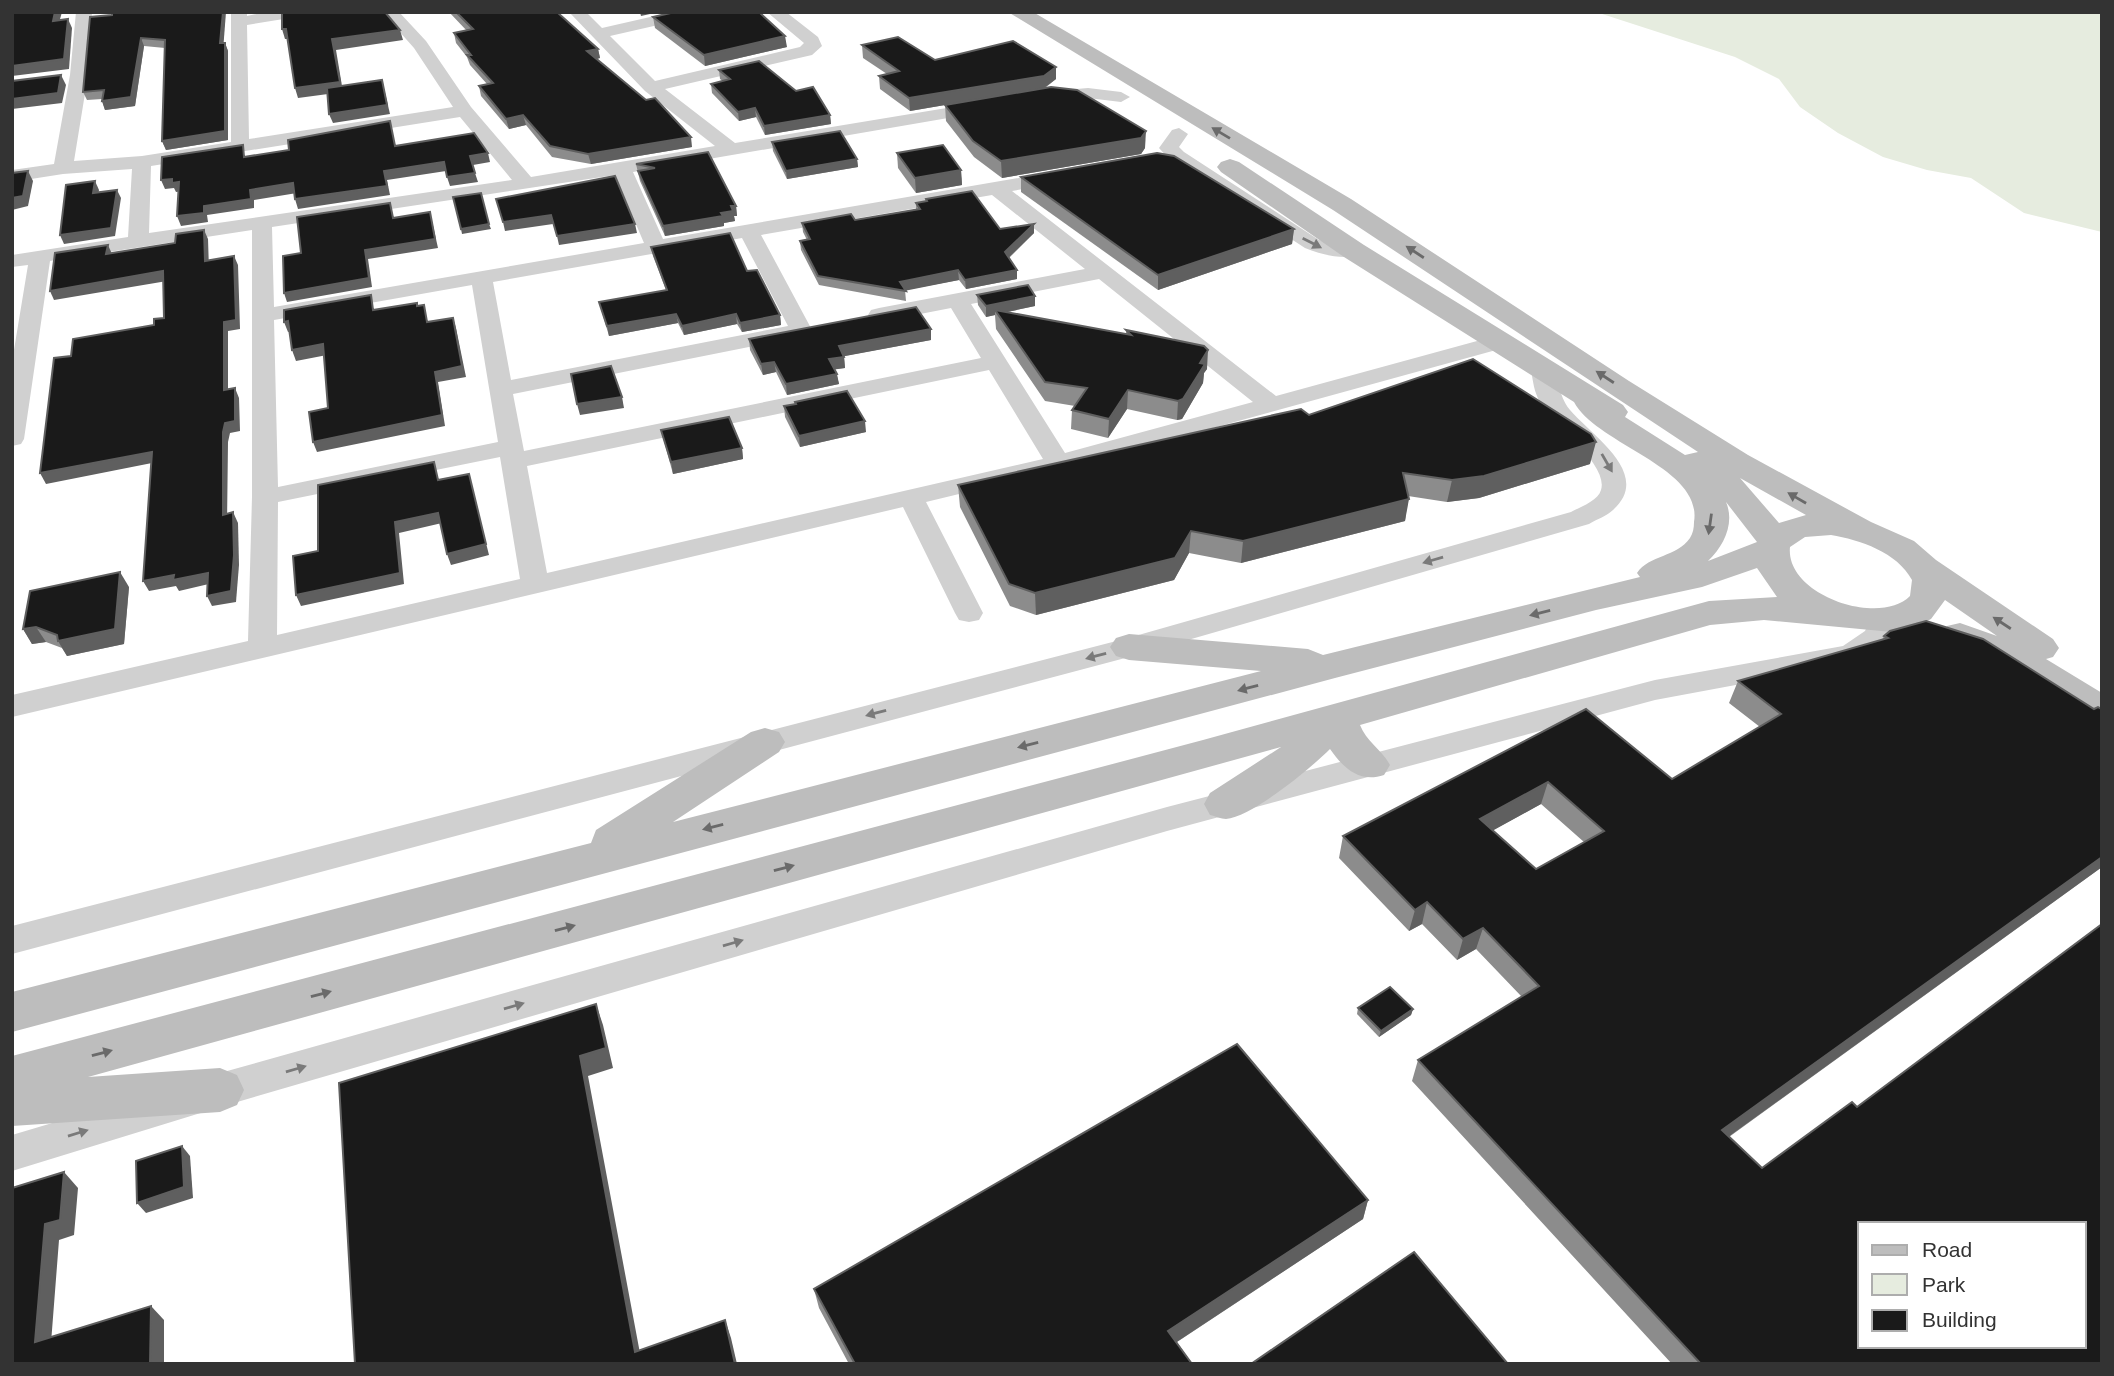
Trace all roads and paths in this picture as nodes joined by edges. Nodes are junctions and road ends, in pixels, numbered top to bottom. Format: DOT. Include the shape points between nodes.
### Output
graph roads {
  1 [pos="84,12"];
  2 [pos="296,12"];
  3 [pos="390,12"];
  4 [pos="577,12"];
  5 [pos="696,12"];
  6 [pos="775,12"];
  7 [pos="1008,16"];
  8 [pos="239,17"];
  9 [pos="600,33"];
  10 [pos="1076,77"];
  11 [pos="651,87"];
  12 [pos="1051,96"];
  13 [pos="1121,97"];
  14 [pos="1024,100"];
  15 [pos="998,104"];
  16 [pos="465,111"];
  17 [pos="240,144"];
  18 [pos="1178,145"];
  19 [pos="732,150"];
  20 [pos="1151,160"];
  21 [pos="142,162"];
  22 [pos="64,168"];
  23 [pos="622,168"];
  24 [pos="1074,174"];
  25 [pos="12,176"];
  26 [pos="526,184"];
  27 [pos="996,188"];
  28 [pos="262,222"];
  29 [pos="748,231"];
  30 [pos="138,241"];
  31 [pos="656,247"];
  32 [pos="40,257"];
  33 [pos="12,261"];
  34 [pos="1102,271"];
  35 [pos="481,278"];
  36 [pos="957,300"];
  37 [pos="264,315"];
  38 [pos="853,320"];
  39 [pos="827,325"];
  40 [pos="802,330"];
  41 [pos="1499,342"];
  42 [pos="995,362"];
  43 [pos="1544,370"];
  44 [pos="18,372"];
  45 [pos="500,389"];
  46 [pos="1584,395"];
  47 [pos="1271,404"];
  48 [pos="12,439"];
  49 [pos="512,454"];
  50 [pos="1058,463"];
  51 [pos="265,497"];
  52 [pos="911,497"];
  53 [pos="1858,529"];
  54 [pos="1772,546"];
  55 [pos="1924,568"];
  56 [pos="535,585"];
  57 [pos="1596,598"];
  58 [pos="1830,612"];
  59 [pos="969,613"];
  60 [pos="1886,621"];
  61 [pos="1129,647"];
  62 [pos="262,648"];
  63 [pos="1335,665"];
  64 [pos="2102,685"];
  65 [pos="12,706"];
  66 [pos="2102,711"];
  67 [pos="1337,716"];
  68 [pos="765,742"];
  69 [pos="1370,765"];
  70 [pos="1225,804"];
  71 [pos="582,860"];
  72 [pos="12,940"];
  73 [pos="12,1012"];
  74 [pos="12,1077"];
  75 [pos="220,1090"];
  76 [pos="12,1104"];
  77 [pos="12,1153"];
  1 -- 22 [label="street"];
  2 -- 8 [label="street"];
  3 -- 16 [label="street" via="420,45"];
  4 -- 9 [label="street"];
  5 -- 9 [label="street"];
  6 -- 11 [label="street" via="814,46"];
  7 -- 13 [label="main road"];
  53 -- 7 [label="main road, one-way" via="1722,453 1383,231"];
  8 -- 17 [label="street"];
  9 -- 11 [label="street"];
  10 -- 12 [label="street"];
  11 -- 19 [label="street"];
  12 -- 13 [label="street" via="1088,93"];
  12 -- 14 [label="street"];
  13 -- 18 [label="main road"];
  15 -- 19 [label="street"];
  16 -- 17 [label="street"];
  16 -- 26 [label="street"];
  17 -- 21 [label="street"];
  18 -- 20 [label="street"];
  18 -- 41 [label="main road, one-way"];
  19 -- 23 [label="street"];
  21 -- 22 [label="street"];
  21 -- 30 [label="street"];
  22 -- 25 [label="street"];
  23 -- 26 [label="street"];
  23 -- 31 [label="street"];
  24 -- 27 [label="street"];
  26 -- 28 [label="street"];
  27 -- 29 [label="street"];
  27 -- 34 [label="street"];
  28 -- 30 [label="street"];
  28 -- 37 [label="street"];
  29 -- 31 [label="street"];
  29 -- 40 [label="street"];
  30 -- 32 [label="street"];
  31 -- 35 [label="street"];
  32 -- 33 [label="street"];
  32 -- 44 [label="street"];
  34 -- 36 [label="street"];
  34 -- 47 [label="street"];
  35 -- 37 [label="street"];
  35 -- 45 [label="street"];
  36 -- 38 [label="street"];
  36 -- 42 [label="street"];
  37 -- 51 [label="street"];
  39 -- 40 [label="street"];
  40 -- 45 [label="street"];
  41 -- 43 [label="main road"];
  41 -- 47 [label="street"];
  42 -- 49 [label="street"];
  42 -- 50 [label="street"];
  43 -- 46 [label="main road"];
  43 -- 61 [label="street, one-way" via="1550,400 1604,455 1613,472 1609,498 1592,513"];
  44 -- 48 [label="street"];
  45 -- 49 [label="street"];
  46 -- 54 [label="main road" via="1709,469 1750,505"];
  46 -- 57 [label="main road, one-way" via="1604,419 1680,465 1703,490 1712,513 1707,541 1696,553 1620,583"];
  47 -- 50 [label="street"];
  49 -- 51 [label="street"];
  49 -- 56 [label="street"];
  50 -- 52 [label="street"];
  51 -- 62 [label="street"];
  52 -- 56 [label="street"];
  52 -- 59 [label="street"];
  53 -- 54 [label="main road" via="1807,525 1787,531"];
  53 -- 55 [label="main road" via="1897,545"];
  54 -- 57 [label="main road" via="1702,576"];
  54 -- 58 [label="main road" via="1772,566 1783,583"];
  55 -- 60 [label="main road" via="1931,583 1923,608"];
  64 -- 55 [label="main road, one-way"];
  56 -- 62 [label="street"];
  57 -- 63 [label="main road, one-way"];
  58 -- 60 [label="main road"];
  58 -- 67 [label="main road" via="1764,608 1709,613"];
  60 -- 66 [label="main road" via="1933,627 1995,648"];
  60 -- 69 [label="street" via="1870,644 1850,655 1655,690"];
  61 -- 63 [label="main road"];
  61 -- 68 [label="street, one-way"];
  62 -- 65 [label="street"];
  63 -- 71 [label="main road, one-way"];
  67 -- 69 [label="main road" via="1346,742"];
  67 -- 70 [label="main road" via="1278,772"];
  74 -- 67 [label="main road, one-way"];
  68 -- 71 [label="main road"];
  68 -- 72 [label="street"];
  69 -- 70 [label="street"];
  75 -- 70 [label="street, one-way"];
  71 -- 73 [label="main road"];
  75 -- 76 [label="main road"];
  77 -- 75 [label="street, one-way"];
}
